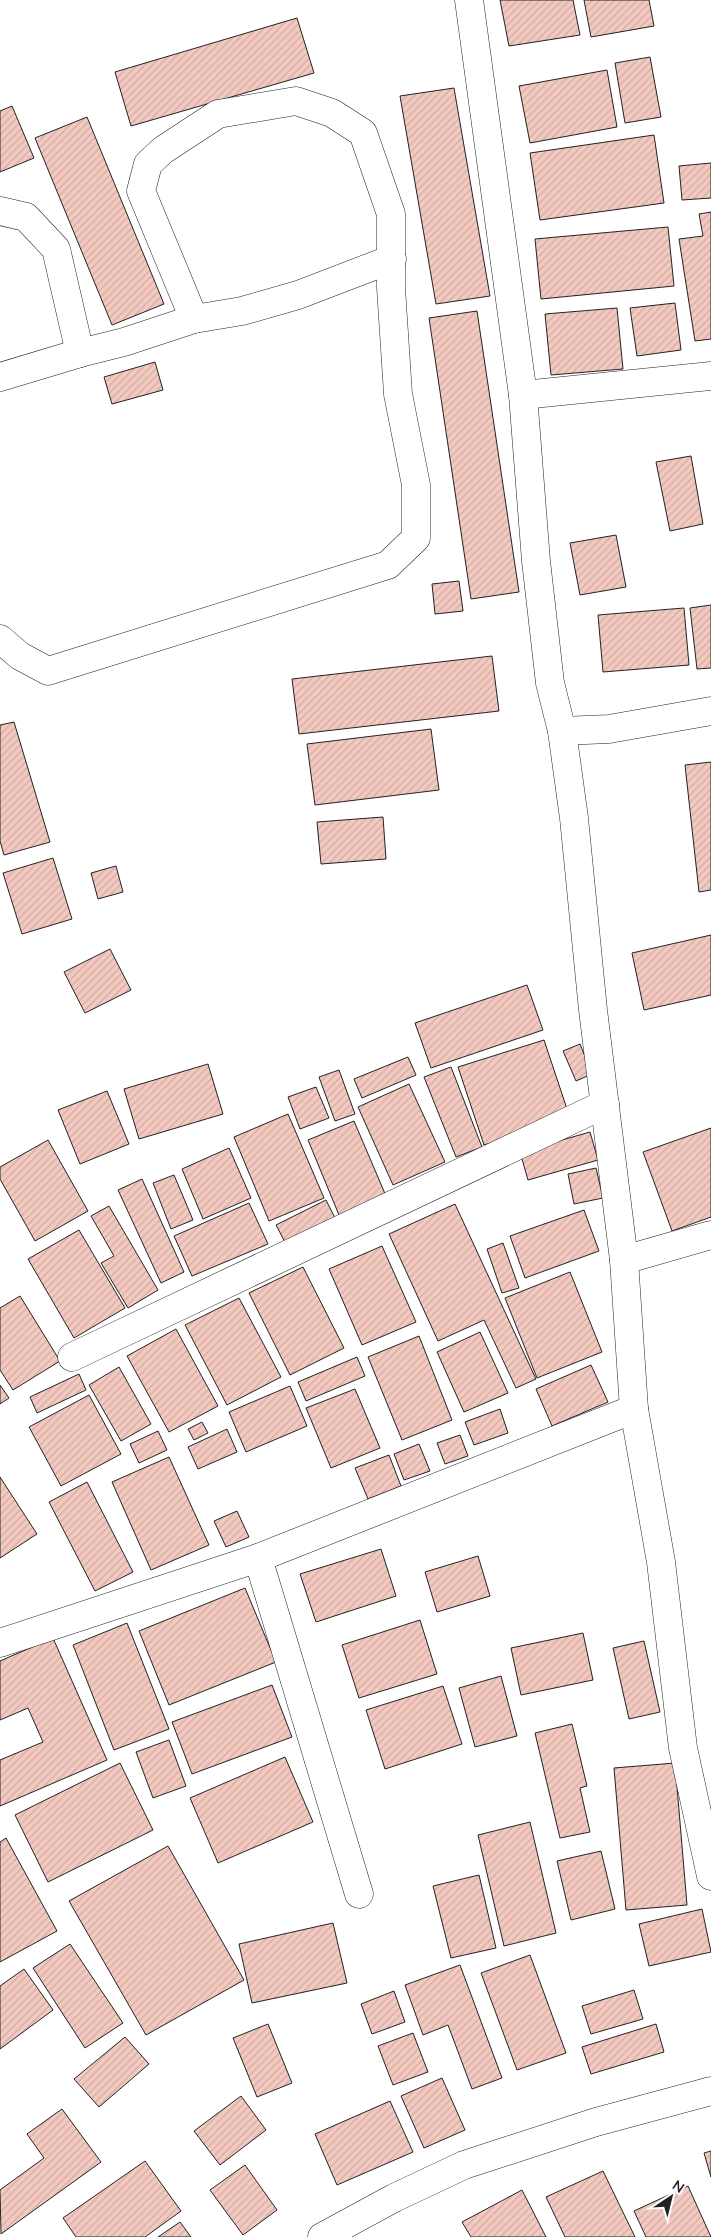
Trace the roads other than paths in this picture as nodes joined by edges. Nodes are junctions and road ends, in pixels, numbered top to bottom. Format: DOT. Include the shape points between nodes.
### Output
graph roads {
  1 [pos="469,0"];
  2 [pos="0,211"];
  3 [pos="392,259"];
  4 [pos="194,319"];
  5 [pos="80,352"];
  6 [pos="711,376"];
  7 [pos="0,378"];
  8 [pos="524,395"];
  9 [pos="0,639"];
  10 [pos="711,710"];
  11 [pos="562,731"];
  12 [pos="605,1104"];
  13 [pos="711,1234"];
  14 [pos="624,1260"];
  15 [pos="72,1357"];
  16 [pos="634,1409"];
  17 [pos="258,1558"];
  18 [pos="0,1643"];
  19 [pos="711,1876"];
  20 [pos="359,1894"];
  21 [pos="711,2091"];
  22 [pos="322,2237"];
  1 -- 8 [label="street"];
  2 -- 5 [label="street" via="26,217 56,249"];
  3 -- 4 [label="street" via="298,295 242,311"];
  3 -- 4 [label="street" via="391,214 363,133 332,113 296,100 218,114 163,150 148,164 141,191"];
  3 -- 9 [label="street" via="398,394 416,485 416,538 388,565 48,671 20,656"];
  4 -- 5 [label="street" via="124,342"];
  5 -- 7 [label="street"];
  6 -- 8 [label="street"];
  8 -- 11 [label="street" via="536,561 550,683"];
  10 -- 11 [label="street" via="609,729"];
  11 -- 12 [label="street"];
  12 -- 14 [label="street"];
  12 -- 15 [label="street"];
  13 -- 14 [label="street"];
  14 -- 16 [label="street"];
  16 -- 17 [label="street"];
  16 -- 19 [label="street" via="660,1562 683,1748"];
  17 -- 18 [label="street"];
  17 -- 20 [label="street"];
  21 -- 22 [label="street" via="596,2122 464,2164"];
}
